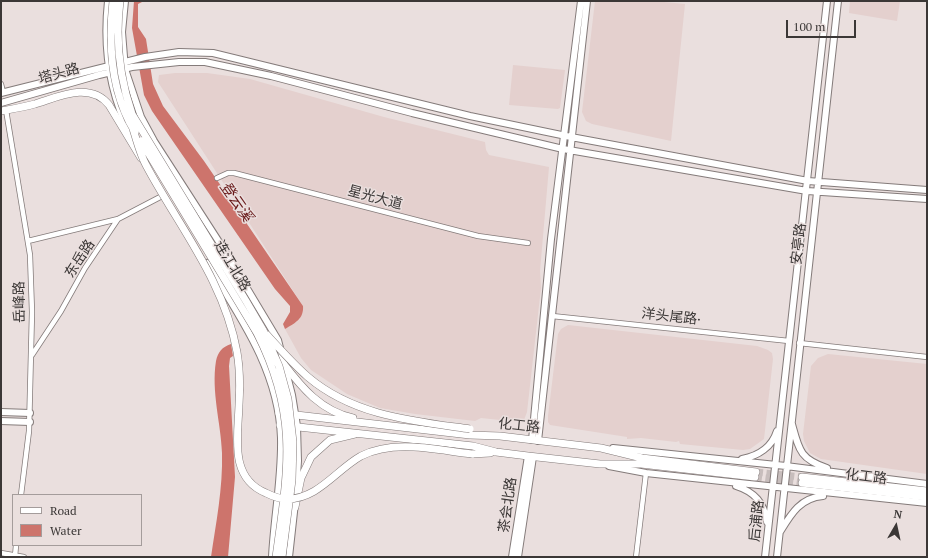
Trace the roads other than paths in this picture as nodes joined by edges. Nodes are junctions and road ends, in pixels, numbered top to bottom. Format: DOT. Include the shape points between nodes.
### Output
graph roads {
  1 [pos="108,1"];
  2 [pos="113,1"];
  3 [pos="120,1"];
  4 [pos="125,1"];
  5 [pos="581,1"];
  6 [pos="587,1"];
  7 [pos="827,1"];
  8 [pos="838,1"];
  9 [pos="124,62"];
  10 [pos="108,66"];
  11 [pos="125,69"];
  12 [pos="109,73"];
  13 [pos="1,84"];
  14 [pos="2,93"];
  15 [pos="1,103"];
  16 [pos="3,110"];
  17 [pos="133,129"];
  18 [pos="568,136"];
  19 [pos="566,149"];
  20 [pos="145,163"];
  21 [pos="217,178"];
  22 [pos="808,181"];
  23 [pos="818,182"];
  24 [pos="927,190"];
  25 [pos="807,191"];
  26 [pos="817,192"];
  27 [pos="164,195"];
  28 [pos="927,199"];
  29 [pos="118,219"];
  30 [pos="28,241"];
  31 [pos="528,242"];
  32 [pos="552,316"];
  33 [pos="263,330"];
  34 [pos="789,341"];
  35 [pos="800,343"];
  36 [pos="32,355"];
  37 [pos="927,357"];
  38 [pos="283,363"];
  39 [pos="1,412"];
  40 [pos="30,413"];
  41 [pos="279,413"];
  42 [pos="295,415"];
  43 [pos="780,420"];
  44 [pos="1,421"];
  45 [pos="791,421"];
  46 [pos="30,422"];
  47 [pos="280,425"];
  48 [pos="297,426"];
  49 [pos="394,427"];
  50 [pos="360,433"];
  51 [pos="500,436"];
  52 [pos="535,440"];
  53 [pos="601,448"];
  54 [pos="496,452"];
  55 [pos="530,456"];
  56 [pos="733,460"];
  57 [pos="600,464"];
  58 [pos="775,464"];
  59 [pos="786,466"];
  60 [pos="838,472"];
  61 [pos="646,473"];
  62 [pos="721,482"];
  63 [pos="927,484"];
  64 [pos="773,488"];
  65 [pos="784,489"];
  66 [pos="927,491"];
  67 [pos="21,494"];
  68 [pos="837,494"];
  69 [pos="927,497"];
  70 [pos="927,503"];
  71 [pos="295,507"];
  72 [pos="768,532"];
  73 [pos="779,533"];
  74 [pos="16,546"];
  75 [pos="1,553"];
  76 [pos="15,556"];
  77 [pos="24,557"];
  78 [pos="272,557"];
  79 [pos="276,557"];
  80 [pos="282,557"];
  81 [pos="289,557"];
  82 [pos="512,557"];
  83 [pos="518,557"];
  84 [pos="636,557"];
  85 [pos="765,557"];
  86 [pos="777,557"];
  1 -- 10 [label="main road"];
  2 -- 17 [label="highway, 连江北路, bridge" via="110,40 113,71"];
  3 -- 33 [label="highway, 连江北路, bridge" via="117,55 123,87 132,114"];
  4 -- 9 [label="main road" via="122,32"];
  5 -- 18 [label="main road"];
  6 -- 18 [label="main road"];
  7 -- 22 [label="main road, 安亭路"];
  8 -- 23 [label="main road, 安亭路"];
  9 -- 10 [label="main road, 塔头路"];
  9 -- 11 [label="main road"];
  9 -- 18 [label="main road, 塔头路" via="175,53 221,54 470,116"];
  10 -- 12 [label="main road"];
  10 -- 14 [label="main road, 塔头路"];
  11 -- 12 [label="main road, 塔头路"];
  11 -- 19 [label="main road, 塔头路" via="186,62 217,64"];
  11 -- 38 [label="main road" via="146,127 272,328 278,340"];
  12 -- 15 [label="main road, 塔头路"];
  12 -- 27 [label="main road" via="123,120"];
  13 -- 14 [label="street"];
  16 -- 20 [label="highway, bridge" via="76,93 94,93 109,105"];
  16 -- 30 [label="street, 岳峰路"];
  17 -- 20 [label="highway, bridge"];
  17 -- 79 [label="highway, 连江北路, bridge" via="257,333 273,368 282,400 287,442 286,480"];
  18 -- 19 [label="main road"];
  18 -- 22 [label="main road, 塔头路"];
  19 -- 25 [label="main road, 塔头路"];
  19 -- 32 [label="main road"];
  19 -- 52 [label="main road" via="550,249"];
  20 -- 54 [label="highway, bridge" via="216,284 228,315 237,353 239,376 237,453 244,475 252,485 273,497 300,498 325,484 348,464 376,450 416,447 472,454"];
  21 -- 31 [label="street, 星光大道" via="234,173 478,236"];
  22 -- 23 [label="main road, 塔头路"];
  22 -- 25 [label="main road, 安亭路"];
  23 -- 24 [label="main road, 塔头路"];
  23 -- 26 [label="main road, 安亭路"];
  25 -- 26 [label="main road, 塔头路"];
  25 -- 34 [label="main road, 安亭路"];
  26 -- 28 [label="main road, 塔头路"];
  26 -- 35 [label="main road, 安亭路"];
  27 -- 29 [label="street, 东岳路"];
  27 -- 41 [label="main road" via="250,333 270,375"];
  29 -- 30 [label="street"];
  29 -- 36 [label="street, 东岳路"];
  30 -- 36 [label="street, 岳峰路"];
  32 -- 34 [label="street, 洋头尾路·"];
  32 -- 52 [label="main road"];
  33 -- 51 [label="highway, bridge" via="308,377 362,409 391,417"];
  33 -- 80 [label="highway, 连江北路, bridge" via="284,381 292,423 293,468"];
  34 -- 43 [label="main road, 安亭路"];
  35 -- 37 [label="street"];
  35 -- 45 [label="main road, 安亭路"];
  36 -- 40 [label="street, 岳峰路"];
  38 -- 42 [label="main road"];
  38 -- 49 [label="highway" via="309,394 330,410 347,417"];
  39 -- 40 [label="main road"];
  40 -- 46 [label="street, 岳峰路"];
  41 -- 42 [label="highway, 化工路"];
  41 -- 47 [label="main road"];
  42 -- 48 [label="main road"];
  42 -- 49 [label="highway, 化工路"];
  43 -- 56 [label="main road" via="775,435 759,454"];
  43 -- 58 [label="main road, 安亭路"];
  44 -- 46 [label="main road"];
  45 -- 59 [label="main road, 安亭路"];
  45 -- 60 [label="main road" via="806,458 812,463"];
  46 -- 67 [label="street, 岳峰路"];
  47 -- 48 [label="highway, 化工路"];
  47 -- 78 [label="main road" via="280,462"];
  48 -- 50 [label="highway, 化工路"];
  48 -- 71 [label="main road"];
  49 -- 51 [label="highway, 化工路"];
  50 -- 54 [label="highway, 化工路" via="473,446"];
  50 -- 71 [label="highway" via="330,440 311,457 301,478"];
  51 -- 52 [label="highway, 化工路"];
  52 -- 53 [label="highway, 化工路"];
  53 -- 56 [label="main road"];
  53 -- 57 [label="highway, 化工路" via="642,458 755,474 641,464"];
  54 -- 55 [label="highway, 化工路"];
  55 -- 57 [label="highway, 化工路"];
  55 -- 82 [label="main road, 茶会北路"];
  55 -- 83 [label="main road, 茶会北路"];
  56 -- 58 [label="main road"];
  57 -- 61 [label="main road"];
  58 -- 59 [label="main road"];
  58 -- 64 [label="main road, 安亭路"];
  59 -- 60 [label="main road"];
  59 -- 65 [label="main road, 安亭路"];
  60 -- 63 [label="main road"];
  61 -- 62 [label="main road"];
  61 -- 84 [label="street"];
  62 -- 64 [label="main road"];
  62 -- 72 [label="main road" via="748,490 758,498 764,511"];
  64 -- 65 [label="main road"];
  64 -- 72 [label="main road, 后浦路"];
  65 -- 68 [label="main road"];
  65 -- 73 [label="main road, 后浦路"];
  66 -- 69 [label="highway, 化工路" via="802,480"];
  68 -- 70 [label="main road"];
  68 -- 73 [label="main road" via="814,497 801,503"];
  71 -- 81 [label="main road"];
  72 -- 85 [label="main road, 后浦路"];
  73 -- 86 [label="main road, 后浦路"];
  74 -- 76 [label="street"];
  75 -- 76 [label="street"];
  76 -- 77 [label="street"];
}
